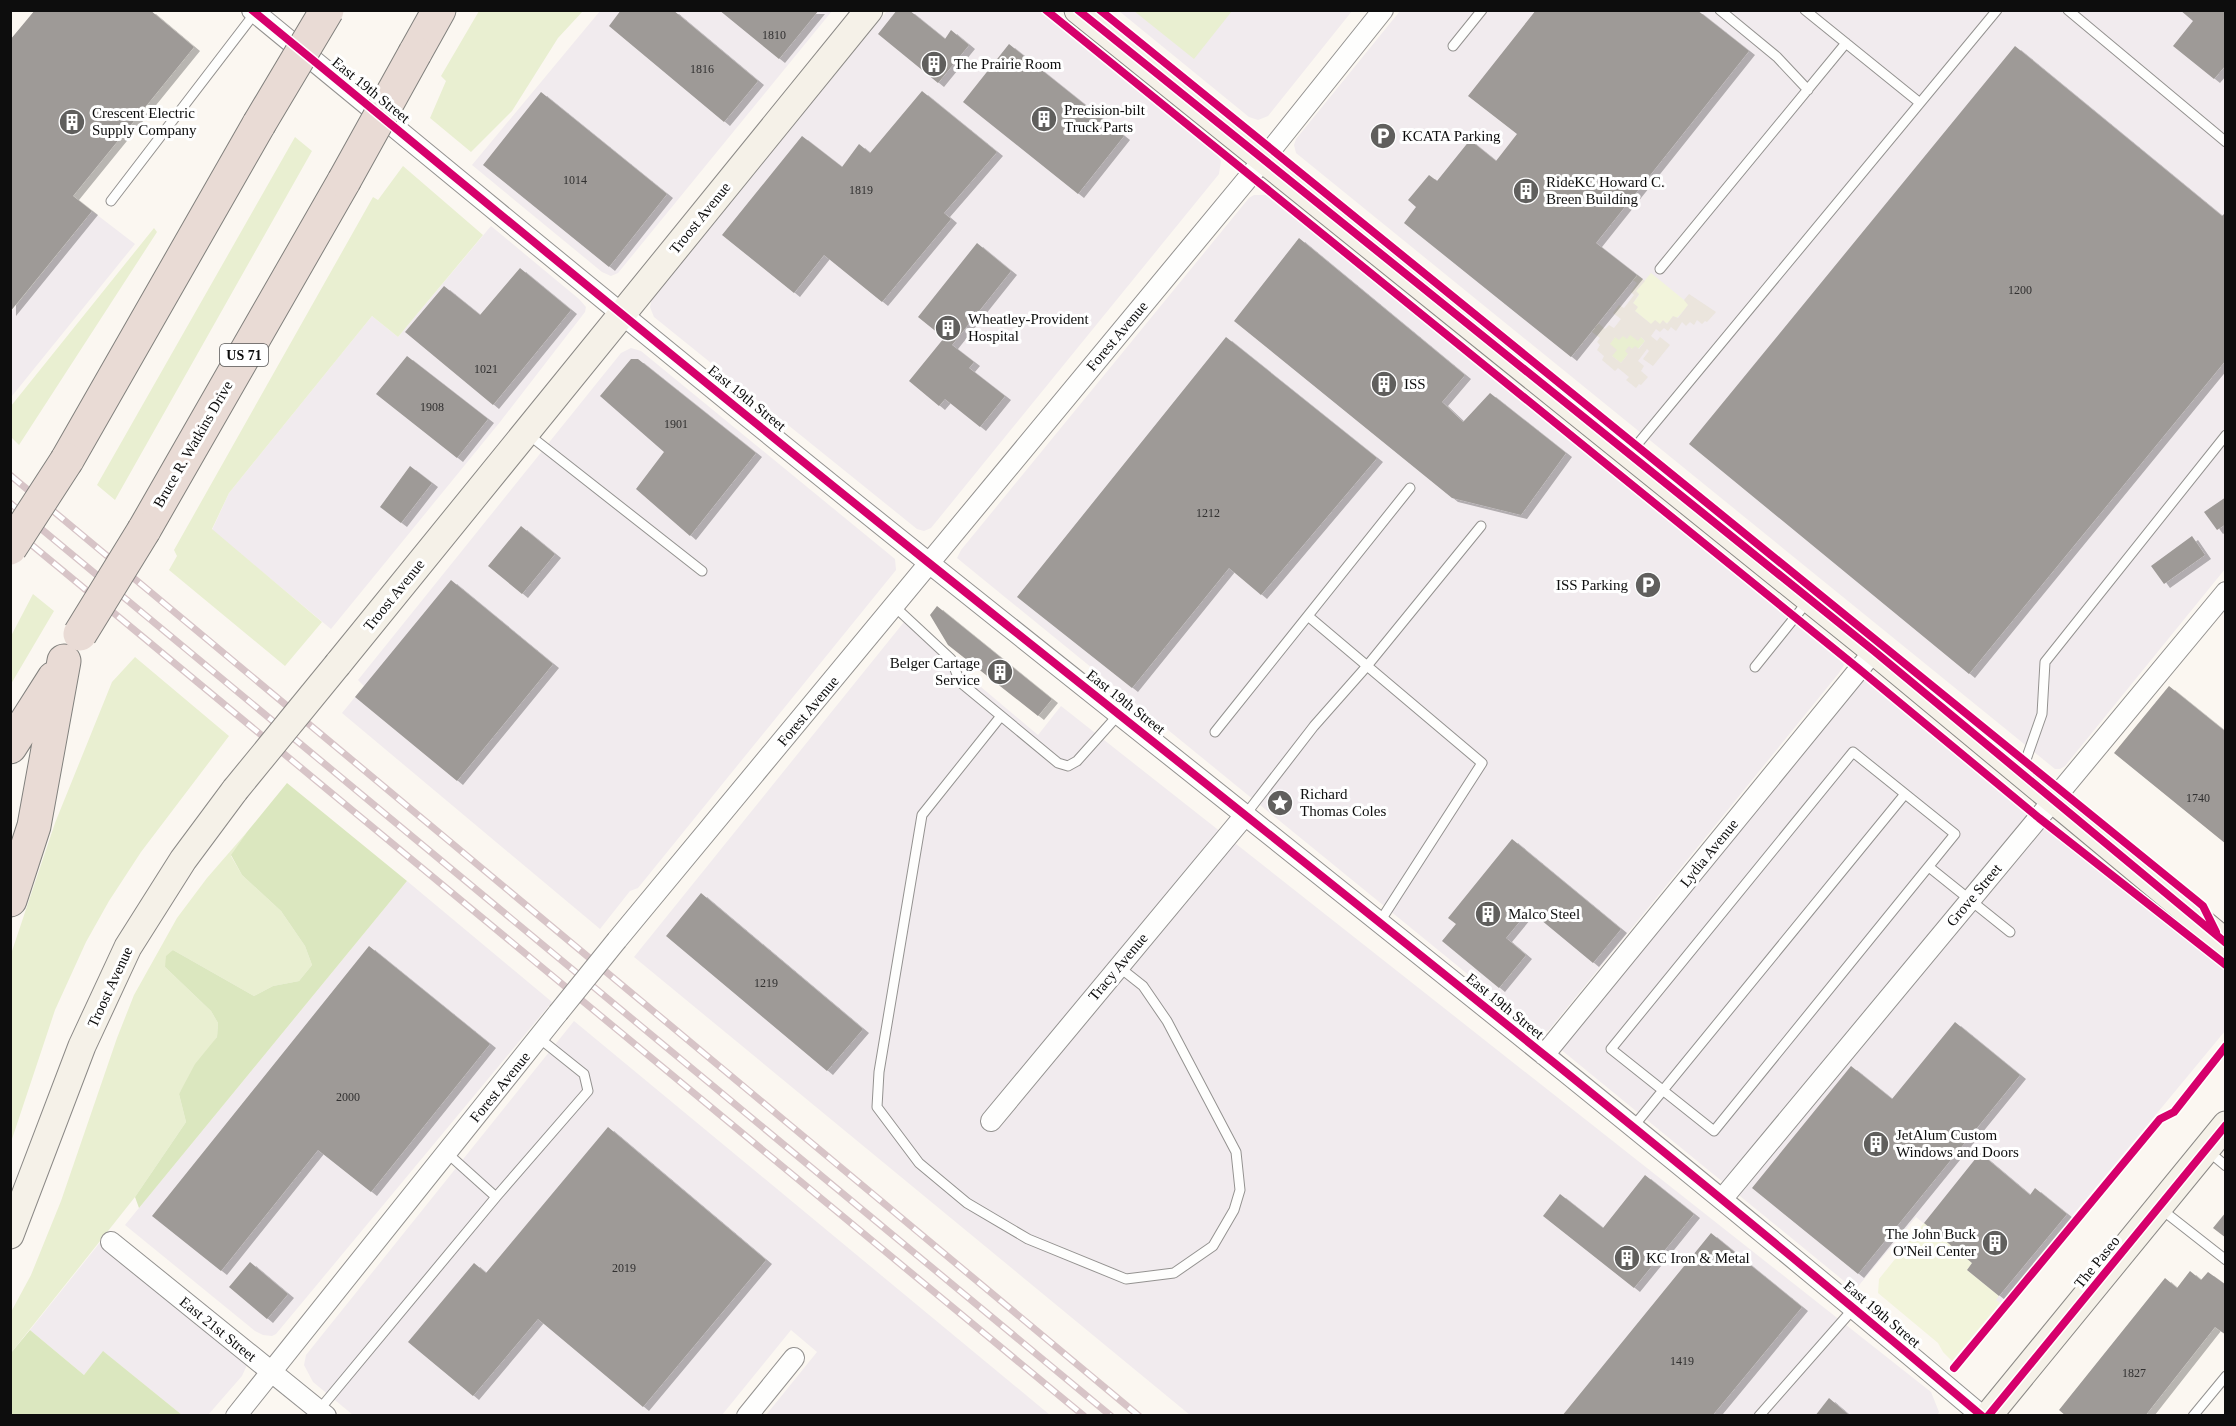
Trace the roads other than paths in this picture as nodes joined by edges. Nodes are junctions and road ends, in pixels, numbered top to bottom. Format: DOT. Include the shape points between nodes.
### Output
graph roads {
  1 [pos="327,10"];
  2 [pos="439,10"];
  3 [pos="868,10"];
  4 [pos="1078,10"];
  5 [pos="1383,10"];
  6 [pos="1482,10"];
  7 [pos="1720,10"];
  8 [pos="1805,10"];
  9 [pos="1997,10"];
  10 [pos="2068,10"];
  11 [pos="253,12"];
  12 [pos="1846,43"];
  13 [pos="1453,46"];
  14 [pos="1808,90"];
  15 [pos="1920,103"];
  16 [pos="2226,142"];
  17 [pos="1263,160"];
  18 [pos="111,201"];
  19 [pos="1660,269"];
  20 [pos="622,314"];
  21 [pos="527,433"];
  22 [pos="2226,435"];
  23 [pos="1629,454"];
  24 [pos="1410,488"];
  25 [pos="1481,526"];
  26 [pos="10,548"];
  27 [pos="929,564"];
  28 [pos="702,571"];
  29 [pos="2226,592"];
  30 [pos="1810,599"];
  31 [pos="894,606"];
  32 [pos="1308,616"];
  33 [pos="72,647"];
  34 [pos="1874,651"];
  35 [pos="1367,666"];
  36 [pos="1755,667"];
  37 [pos="1119,714"];
  38 [pos="1001,716"];
  39 [pos="1215,732"];
  40 [pos="10,747"];
  41 [pos="2021,775"];
  42 [pos="1905,794"];
  43 [pos="2052,801"];
  44 [pos="1246,814"];
  45 [pos="1929,867"];
  46 [pos="10,900"];
  47 [pos="1970,900"];
  48 [pos="1379,923"];
  49 [pos="2010,932"];
  50 [pos="2223,940"];
  51 [pos="1119,967"];
  52 [pos="539,1038"];
  53 [pos="1544,1055"];
  54 [pos="1662,1090"];
  55 [pos="991,1121"];
  56 [pos="2226,1125"];
  57 [pos="1633,1127"];
  58 [pos="447,1153"];
  59 [pos="2216,1158"];
  60 [pos="496,1197"];
  61 [pos="1723,1198"];
  62 [pos="2159,1207"];
  63 [pos="10,1235"];
  64 [pos="111,1242"];
  65 [pos="2226,1260"];
  66 [pos="1854,1308"];
  67 [pos="794,1358"];
  68 [pos="271,1371"];
  69 [pos="2226,1376"];
  70 [pos="2222,1387"];
  71 [pos="322,1413"];
  72 [pos="236,1416"];
  73 [pos="747,1416"];
  74 [pos="1759,1416"];
  75 [pos="1982,1416"];
  76 [pos="1988,1416"];
  77 [pos="2193,1416"];
  1 -- 26 [label="highway, bridge" via="67,460"];
  2 -- 33 [label="highway, Bruce R. Watkins Drive / US 71, bridge" via="144,530"];
  3 -- 20 [label="main road, Troost Avenue"];
  4 -- 17 [label="main road"];
  5 -- 17 [label="street, Forest Avenue"];
  6 -- 13 [label="lane"];
  7 -- 14 [label="lane" via="1777,57"];
  8 -- 12 [label="lane"];
  9 -- 15 [label="lane"];
  10 -- 16 [label="lane"];
  11 -- 18 [label="lane"];
  11 -- 20 [label="street, East 19th Street"];
  12 -- 14 [label="lane"];
  12 -- 15 [label="lane"];
  14 -- 19 [label="lane"];
  15 -- 23 [label="lane"];
  17 -- 23 [label="main road"];
  17 -- 27 [label="street, Forest Avenue"];
  20 -- 21 [label="main road, Troost Avenue"];
  20 -- 27 [label="street, East 19th Street"];
  21 -- 28 [label="lane"];
  21 -- 63 [label="main road, Troost Avenue, bridge" via="235,790 183,860 128,947 82,1046"];
  22 -- 41 [label="lane" via="2045,662 2042,714"];
  23 -- 30 [label="main road"];
  24 -- 32 [label="lane"];
  25 -- 35 [label="lane"];
  27 -- 31 [label="street, Forest Avenue"];
  27 -- 37 [label="street, East 19th Street"];
  29 -- 43 [label="street, Grove Street"];
  30 -- 34 [label="main road"];
  30 -- 36 [label="lane"];
  31 -- 38 [label="lane" via="951,658 960,682"];
  31 -- 52 [label="street, Forest Avenue, bridge"];
  32 -- 35 [label="lane"];
  32 -- 39 [label="lane"];
  33 -- 40 [label="highway, Bruce R. Watkins Drive / US 71"];
  33 -- 46 [label="highway" via="34,826"];
  34 -- 41 [label="main road"];
  34 -- 53 [label="street, Lydia Avenue"];
  35 -- 44 [label="lane" via="1314,726"];
  35 -- 48 [label="lane" via="1482,763"];
  37 -- 38 [label="lane" via="1068,766 1058,763"];
  37 -- 44 [label="street, East 19th Street"];
  38 -- 51 [label="lane" via="922,815 879,1072 877,1107 919,1163 967,1203 1028,1239 1126,1280 1174,1273 1213,1246 1234,1210 1240,1190 1236,1152 1167,1021 1143,986"];
  41 -- 43 [label="main road"];
  42 -- 45 [label="lane" via="1955,834"];
  42 -- 54 [label="lane"];
  42 -- 54 [label="lane" via="1853,752 1830,780 1611,1049"];
  43 -- 47 [label="street, Grove Street"];
  43 -- 50 [label="main road"];
  44 -- 48 [label="street, East 19th Street"];
  44 -- 51 [label="street, Tracy Avenue"];
  45 -- 47 [label="lane"];
  45 -- 54 [label="lane" via="1714,1131"];
  47 -- 49 [label="lane"];
  47 -- 61 [label="street, Grove Street"];
  48 -- 53 [label="street, East 19th Street"];
  51 -- 55 [label="street, Tracy Avenue"];
  52 -- 58 [label="street, Forest Avenue"];
  52 -- 60 [label="lane" via="584,1074 588,1091"];
  53 -- 57 [label="street, East 19th Street"];
  54 -- 57 [label="lane"];
  56 -- 59 [label="main road, The Paseo"];
  57 -- 61 [label="street, East 19th Street"];
  58 -- 60 [label="lane"];
  58 -- 68 [label="street, Forest Avenue"];
  59 -- 62 [label="main road, The Paseo"];
  60 -- 71 [label="lane"];
  61 -- 66 [label="street, East 19th Street"];
  62 -- 65 [label="lane"];
  62 -- 76 [label="main road, The Paseo"];
  64 -- 68 [label="street, East 21st Street"];
  66 -- 74 [label="lane"];
  66 -- 75 [label="street, East 19th Street"];
  67 -- 73 [label="street"];
  68 -- 71 [label="street, East 21st Street"];
  68 -- 72 [label="street, Forest Avenue"];
  69 -- 70 [label="lane"];
  70 -- 77 [label="lane"];
}
